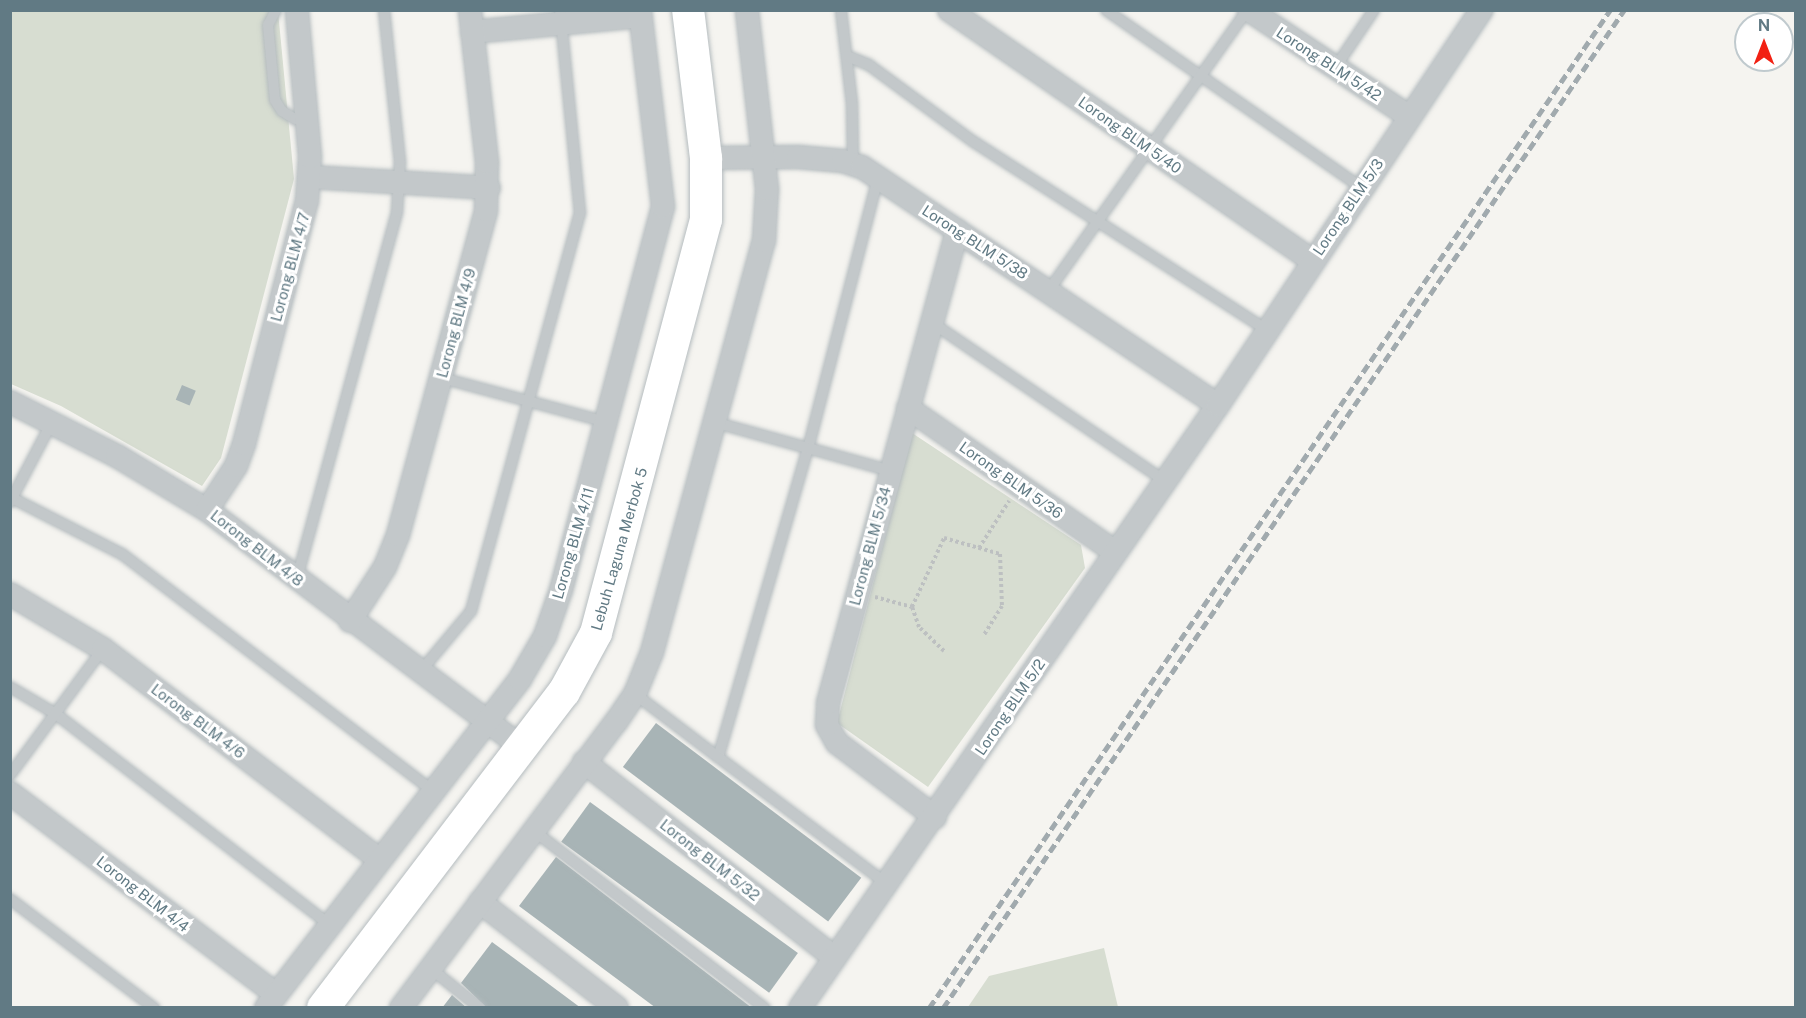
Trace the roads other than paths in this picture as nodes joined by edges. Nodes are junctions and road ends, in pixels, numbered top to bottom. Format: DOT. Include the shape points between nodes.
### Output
graph roads {
  1 [pos="276,10"];
  2 [pos="297,10"];
  3 [pos="384,10"];
  4 [pos="688,10"];
  5 [pos="747,10"];
  6 [pos="841,10"];
  7 [pos="949,10"];
  8 [pos="1106,10"];
  9 [pos="1374,10"];
  10 [pos="1481,10"];
  11 [pos="1254,12"];
  12 [pos="640,13"];
  13 [pos="561,17"];
  14 [pos="471,21"];
  15 [pos="847,56"];
  16 [pos="1335,68"];
  17 [pos="1203,76"];
  18 [pos="1410,117"];
  19 [pos="308,119"];
  20 [pos="1148,148"];
  21 [pos="762,155"];
  22 [pos="706,158"];
  23 [pos="853,163"];
  24 [pos="310,177"];
  25 [pos="879,178"];
  26 [pos="401,183"];
  27 [pos="489,188"];
  28 [pos="1362,188"];
  29 [pos="1094,222"];
  30 [pos="957,230"];
  31 [pos="1312,260"];
  32 [pos="1048,290"];
  33 [pos="931,322"];
  34 [pos="1267,330"];
  35 [pos="442,378"];
  36 [pos="528,401"];
  37 [pos="10,402"];
  38 [pos="1218,405"];
  39 [pos="908,408"];
  40 [pos="52,422"];
  41 [pos="606,422"];
  42 [pos="717,423"];
  43 [pos="808,448"];
  44 [pos="891,471"];
  45 [pos="1165,481"];
  46 [pos="11,499"];
  47 [pos="207,510"];
  48 [pos="1115,552"];
  49 [pos="297,578"];
  50 [pos="10,594"];
  51 [pos="350,621"];
  52 [pos="103,649"];
  53 [pos="420,673"];
  54 [pos="10,687"];
  55 [pos="635,694"];
  56 [pos="56,714"];
  57 [pos="486,721"];
  58 [pos="521,747"];
  59 [pos="718,757"];
  60 [pos="584,762"];
  61 [pos="10,776"];
  62 [pos="433,791"];
  63 [pos="10,793"];
  64 [pos="935,817"];
  65 [pos="534,831"];
  66 [pos="379,859"];
  67 [pos="887,885"];
  68 [pos="10,899"];
  69 [pos="480,902"];
  70 [pos="329,924"];
  71 [pos="835,958"];
  72 [pos="430,969"];
  73 [pos="271,1001"];
  74 [pos="154,1008"];
  75 [pos="323,1008"];
  76 [pos="401,1008"];
  77 [pos="480,1008"];
  78 [pos="617,1008"];
  79 [pos="765,1008"];
  80 [pos="800,1008"];
  1 -- 19 [label="lane" via="268,25 275,100 282,111 295,119"];
  2 -- 19 [label="street, Lorong BLM 4/7"];
  3 -- 26 [label="lane"];
  4 -- 22 [label="street, Lebuh Laguna Merbok 5"];
  5 -- 21 [label="street"];
  6 -- 15 [label="lane"];
  7 -- 20 [label="street, Lorong BLM 5/40"];
  8 -- 17 [label="lane"];
  9 -- 16 [label="lane"];
  10 -- 18 [label="street, Lorong BLM 5/3"];
  11 -- 16 [label="street, Lorong BLM 5/42"];
  11 -- 17 [label="lane"];
  12 -- 13 [label="street"];
  12 -- 41 [label="street, Lorong BLM 4/11" via="663,206"];
  13 -- 14 [label="street"];
  13 -- 36 [label="lane" via="580,213"];
  14 -- 27 [label="street, Lorong BLM 4/9"];
  15 -- 23 [label="lane"];
  15 -- 29 [label="lane" via="869,66"];
  16 -- 18 [label="street, Lorong BLM 5/42"];
  17 -- 20 [label="lane"];
  17 -- 28 [label="lane"];
  18 -- 28 [label="street, Lorong BLM 5/3"];
  19 -- 24 [label="street, Lorong BLM 4/7"];
  20 -- 29 [label="lane"];
  20 -- 31 [label="street, Lorong BLM 5/40"];
  21 -- 22 [label="street, Lorong BLM 5/38"];
  21 -- 23 [label="street, Lorong BLM 5/38"];
  21 -- 42 [label="street" via="767,189 764,241"];
  22 -- 58 [label="street, Lebuh Laguna Merbok 5" via="706,211 699,250 596,633 564,692"];
  23 -- 25 [label="street, Lorong BLM 5/38"];
  24 -- 26 [label="street"];
  24 -- 47 [label="street, Lorong BLM 4/7" via="308,201 244,444 236,466"];
  25 -- 30 [label="street, Lorong BLM 5/38"];
  25 -- 43 [label="lane"];
  26 -- 27 [label="street"];
  26 -- 49 [label="lane" via="398,212"];
  27 -- 35 [label="street, Lorong BLM 4/9"];
  28 -- 31 [label="street, Lorong BLM 5/3"];
  29 -- 32 [label="lane"];
  29 -- 34 [label="lane"];
  30 -- 32 [label="street, Lorong BLM 5/38"];
  30 -- 33 [label="street, Lorong BLM 5/34"];
  31 -- 34 [label="street, Lorong BLM 5/3"];
  32 -- 38 [label="street, Lorong BLM 5/38"];
  33 -- 39 [label="street, Lorong BLM 5/34"];
  33 -- 45 [label="lane"];
  34 -- 38 [label="street, Lorong BLM 5/3"];
  35 -- 36 [label="lane"];
  35 -- 51 [label="street, Lorong BLM 4/9" via="398,535 385,567"];
  36 -- 41 [label="lane"];
  36 -- 53 [label="lane" via="471,611"];
  37 -- 40 [label="street, Lorong BLM 4/8"];
  38 -- 45 [label="street, Lorong BLM 5/2"];
  39 -- 44 [label="street, Lorong BLM 5/34"];
  39 -- 48 [label="street, Lorong BLM 5/36"];
  40 -- 46 [label="lane"];
  40 -- 47 [label="street, Lorong BLM 4/8"];
  41 -- 57 [label="street, Lorong BLM 4/11" via="545,636 520,679"];
  42 -- 43 [label="lane"];
  42 -- 55 [label="street" via="652,652"];
  43 -- 44 [label="lane"];
  43 -- 59 [label="lane"];
  44 -- 64 [label="street, Lorong BLM 5/34" via="828,703 827,725 837,743"];
  45 -- 48 [label="street, Lorong BLM 5/2"];
  46 -- 62 [label="lane" via="122,554"];
  47 -- 49 [label="street, Lorong BLM 4/8"];
  48 -- 64 [label="street, Lorong BLM 5/2"];
  49 -- 51 [label="street, Lorong BLM 4/8"];
  50 -- 52 [label="street, Lorong BLM 4/6"];
  51 -- 53 [label="street, Lorong BLM 4/8"];
  52 -- 56 [label="lane"];
  52 -- 66 [label="street, Lorong BLM 4/6"];
  53 -- 57 [label="street, Lorong BLM 4/8"];
  54 -- 56 [label="lane"];
  55 -- 59 [label="lane"];
  55 -- 60 [label="street"];
  56 -- 61 [label="lane"];
  56 -- 70 [label="lane"];
  57 -- 58 [label="street, Lorong BLM 4/8"];
  57 -- 62 [label="street, Lorong BLM 4/11"];
  58 -- 75 [label="street, Lebuh Laguna Merbok 5"];
  59 -- 67 [label="lane"];
  60 -- 65 [label="street"];
  60 -- 71 [label="street, Lorong BLM 5/32"];
  62 -- 66 [label="street, Lorong BLM 4/11"];
  63 -- 73 [label="street, Lorong BLM 4/4"];
  64 -- 67 [label="street, Lorong BLM 5/2"];
  65 -- 69 [label="street"];
  65 -- 79 [label="lane"];
  66 -- 70 [label="street, Lorong BLM 4/11"];
  67 -- 71 [label="street, Lorong BLM 5/2"];
  68 -- 74 [label="lane"];
  69 -- 72 [label="street"];
  69 -- 78 [label="street"];
  70 -- 73 [label="street, Lorong BLM 4/11"];
  71 -- 80 [label="street, Lorong BLM 5/2"];
  72 -- 76 [label="street"];
  72 -- 77 [label="lane"];
}
